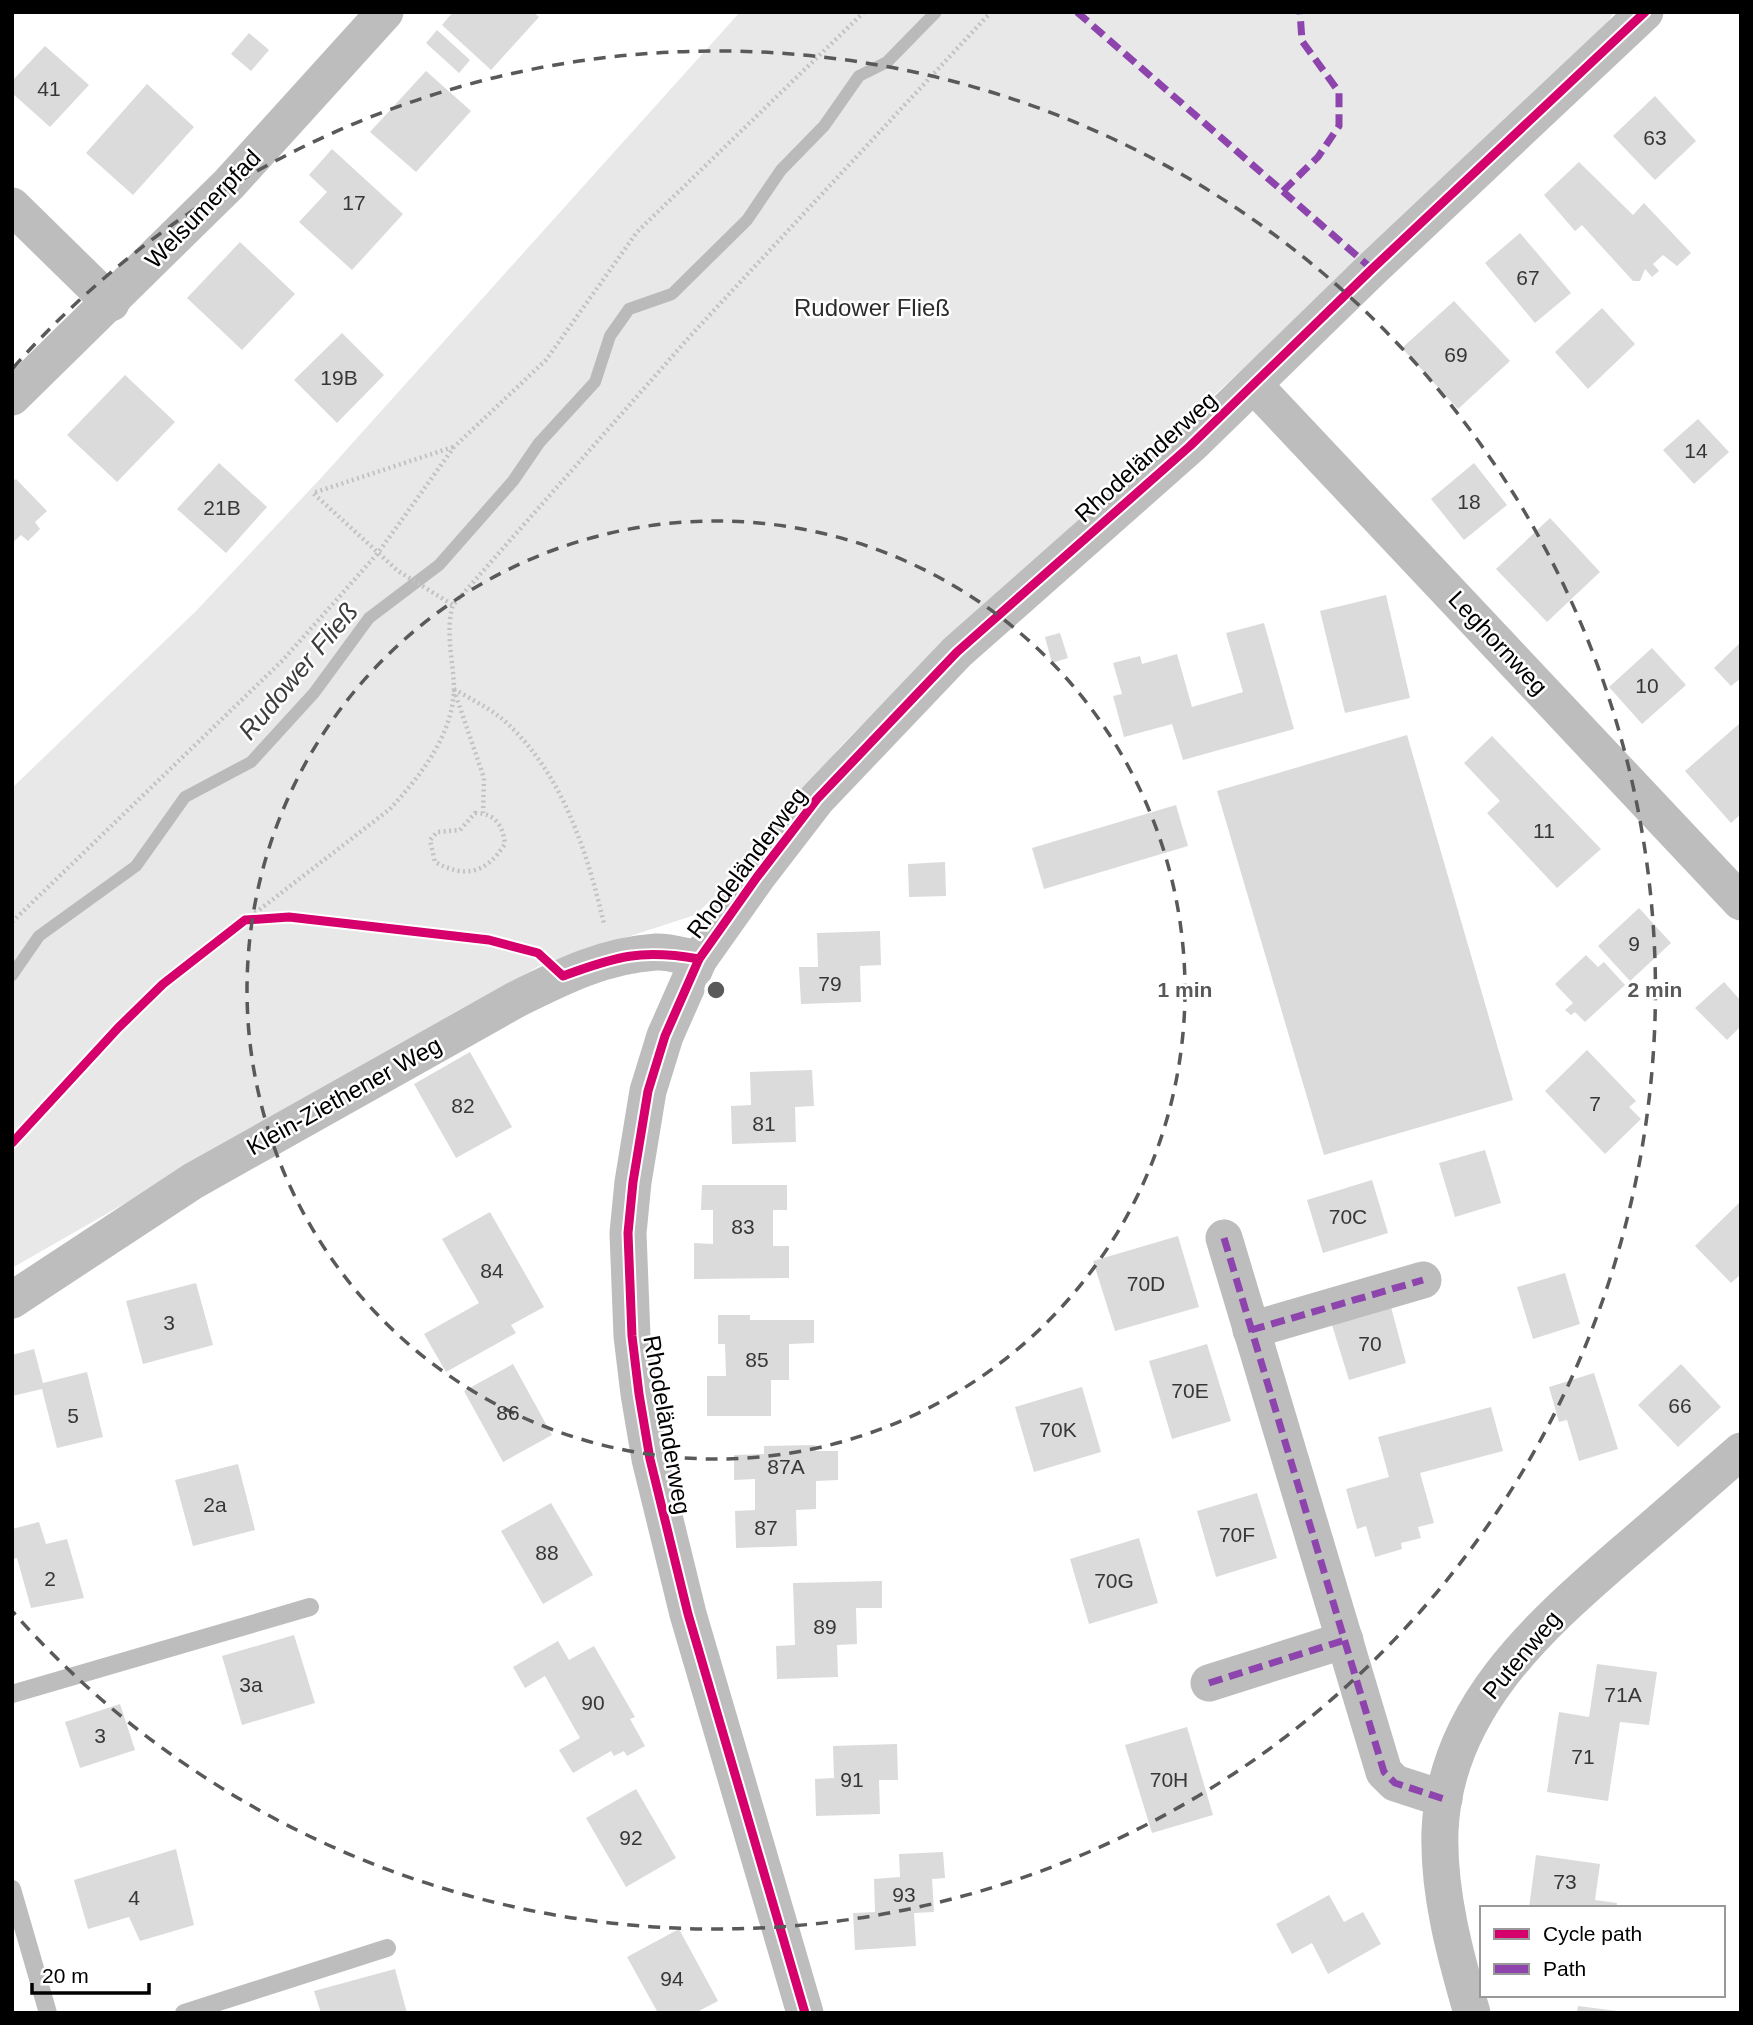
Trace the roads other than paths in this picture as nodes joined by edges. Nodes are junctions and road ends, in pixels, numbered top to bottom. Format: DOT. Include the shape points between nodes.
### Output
graph roads {
  1 [pos="385,12"];
  2 [pos="1645,12"];
  3 [pos="12,206"];
  4 [pos="111,303"];
  5 [pos="1254,385"];
  6 [pos="12,397"];
  7 [pos="1741,902"];
  8 [pos="699,959"];
  9 [pos="1224,1238"];
  10 [pos="1423,1280"];
  11 [pos="12,1300"];
  12 [pos="1251,1329"];
  13 [pos="1741,1451"];
  14 [pos="310,1607"];
  15 [pos="1345,1640"];
  16 [pos="1209,1683"];
  17 [pos="12,1694"];
  18 [pos="1444,1799"];
  19 [pos="12,1889"];
  20 [pos="387,1948"];
  21 [pos="48,2013"];
  22 [pos="184,2013"];
  23 [pos="805,2013"];
  24 [pos="1472,2013"];
  1 -- 4 [label="street, Welsumerpfad" via="229,184"];
  2 -- 5 [label="street, Rhodeländerweg"];
  3 -- 4 [label="street"];
  4 -- 6 [label="street, Welsumerpfad"];
  5 -- 7 [label="street, Leghornweg"];
  5 -- 8 [label="street, Rhodeländerweg" via="957,652 817,799"];
  8 -- 11 [label="street, Klein-Ziethener Weg" via="658,952 612,959 563,976 193,1181"];
  8 -- 23 [label="street, Rhodeländerweg" via="665,1036 648,1091 628,1233 632,1336 650,1460 669,1545"];
  9 -- 12 [label="street"];
  10 -- 12 [label="street"];
  12 -- 15 [label="street"];
  13 -- 18 [label="street, Putenweg" via="1536,1630 1469,1722"];
  14 -- 17 [label="lane"];
  15 -- 16 [label="street"];
  15 -- 18 [label="street" via="1384,1772 1395,1783"];
  18 -- 24 [label="street, Putenweg" via="1440,1830 1447,1910"];
  19 -- 21 [label="lane"];
  20 -- 22 [label="lane"];
}
